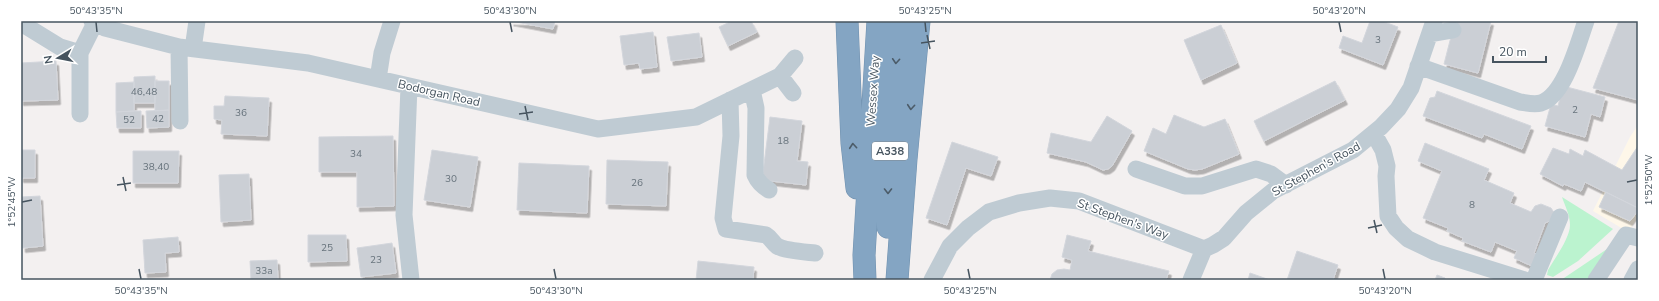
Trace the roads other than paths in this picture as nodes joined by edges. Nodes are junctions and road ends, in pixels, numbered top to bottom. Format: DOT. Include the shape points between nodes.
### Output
graph roads {
  1 [pos="197,21"];
  2 [pos="392,21"];
  3 [pos="847,21"];
  4 [pos="1586,21"];
  5 [pos="94,22"];
  6 [pos="898,22"];
  7 [pos="21,23"];
  8 [pos="1432,27"];
  9 [pos="1453,30"];
  10 [pos="186,48"];
  11 [pos="80,53"];
  12 [pos="795,58"];
  13 [pos="1418,66"];
  14 [pos="780,76"];
  15 [pos="378,79"];
  16 [pos="409,86"];
  17 [pos="752,90"];
  18 [pos="793,93"];
  19 [pos="730,100"];
  20 [pos="80,114"];
  21 [pos="180,121"];
  22 [pos="1374,134"];
  23 [pos="1136,169"];
  24 [pos="1286,185"];
  25 [pos="769,190"];
  26 [pos="1560,217"];
  27 [pos="1638,238"];
  28 [pos="1204,249"];
  29 [pos="815,253"];
  30 [pos="864,254"];
  31 [pos="1638,269"];
  32 [pos="411,280"];
  33 [pos="865,280"];
  34 [pos="888,280"];
  35 [pos="897,280"];
  36 [pos="932,280"];
  37 [pos="1191,280"];
  38 [pos="1525,280"];
  39 [pos="1534,280"];
  40 [pos="1596,280"];
  41 [pos="1632,280"];
  1 -- 10 [label="street"];
  2 -- 15 [label="street" via="382,53"];
  30 -- 3 [label="highway, one-way" via="852,143"];
  4 -- 13 [label="street" via="1558,90 1542,103 1520,102"];
  5 -- 10 [label="street, Bodorgan Road" via="105,28"];
  5 -- 11 [label="street"];
  6 -- 30 [label="highway, Wessex Way / A338"];
  6 -- 34 [label="highway, Wessex Way / A338, one-way" via="888,183"];
  6 -- 35 [label="highway, one-way" via="906,159"];
  7 -- 11 [label="street" via="60,47"];
  8 -- 9 [label="street"];
  8 -- 13 [label="street, St Stephen's Road"];
  10 -- 15 [label="street, Bodorgan Road" via="308,63"];
  10 -- 21 [label="street"];
  11 -- 20 [label="street"];
  12 -- 14 [label="street, Bodorgan Road"];
  13 -- 22 [label="street, St Stephen's Road" via="1411,88 1398,109"];
  14 -- 17 [label="street, Bodorgan Road"];
  14 -- 18 [label="street"];
  15 -- 16 [label="street, Bodorgan Road"];
  16 -- 19 [label="street, Bodorgan Road" via="598,129 696,117"];
  16 -- 32 [label="street" via="404,215"];
  17 -- 19 [label="street, Bodorgan Road"];
  17 -- 25 [label="street" via="756,108 755,175 763,187"];
  19 -- 29 [label="street" via="731,136 723,218 726,229 766,235 781,248"];
  22 -- 24 [label="street, St Stephen's Road" via="1353,150"];
  22 -- 38 [label="street" via="1383,150 1387,166 1388,216 1396,228 1408,239 1435,252"];
  23 -- 24 [label="street" via="1185,186 1202,186 1256,169 1271,174"];
  24 -- 28 [label="street, St Stephen's Road" via="1273,191 1246,213 1224,238"];
  26 -- 39 [label="street"];
  27 -- 40 [label="street" via="1626,235"];
  28 -- 36 [label="street, St Stephen's Way" via="1079,201 1050,198 1019,203 989,212 950,246"];
  28 -- 37 [label="street"];
  30 -- 33 [label="highway, Wessex Way / A338"];
  31 -- 41 [label="street"];
}
